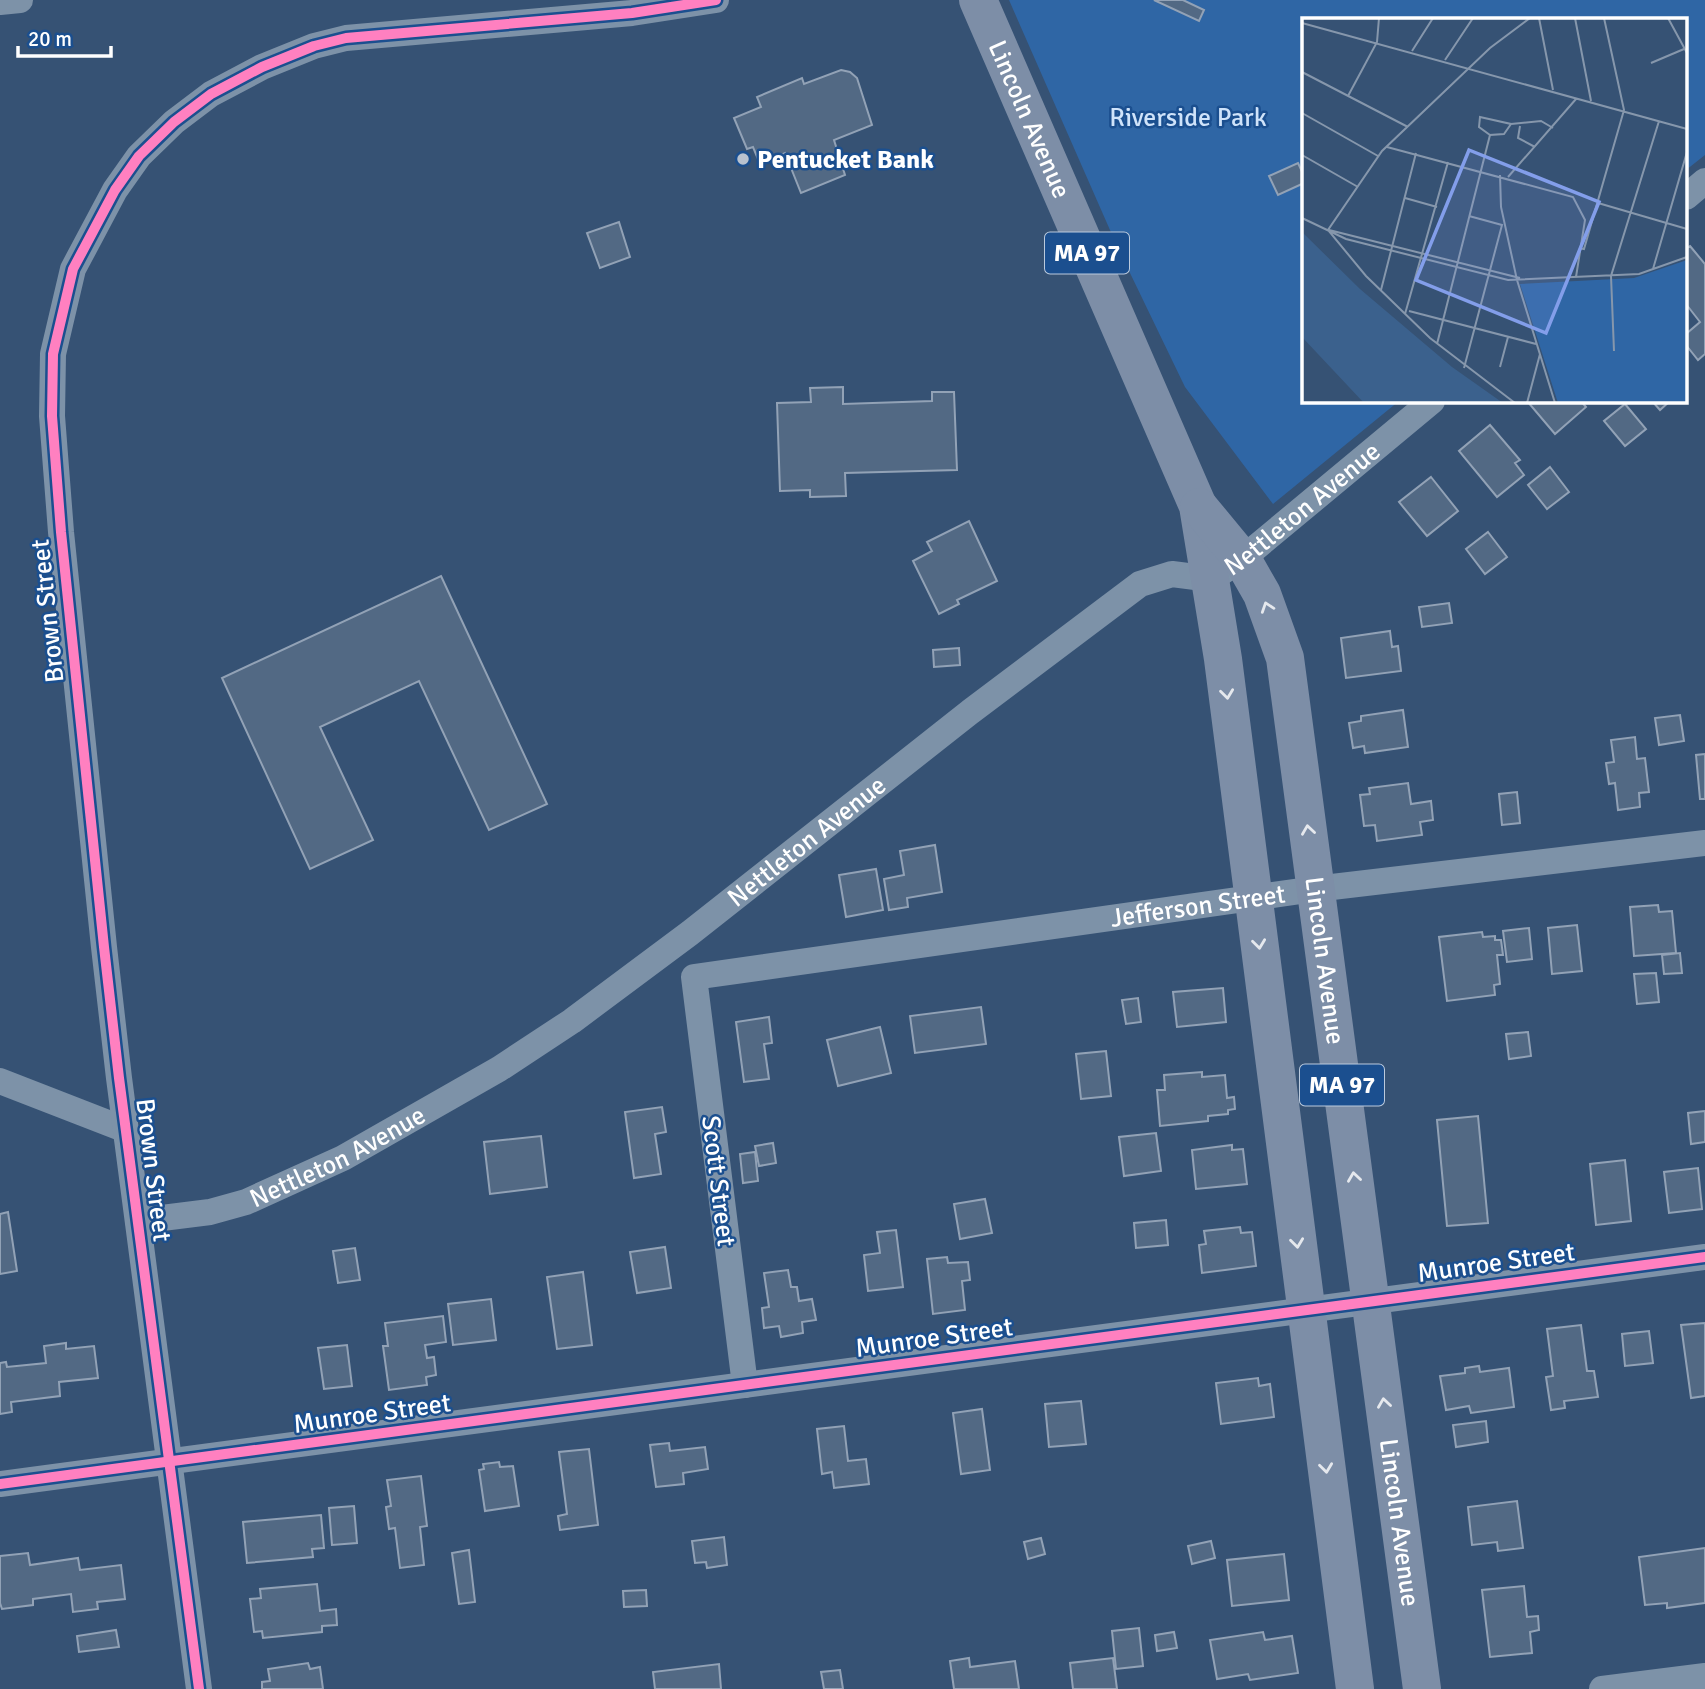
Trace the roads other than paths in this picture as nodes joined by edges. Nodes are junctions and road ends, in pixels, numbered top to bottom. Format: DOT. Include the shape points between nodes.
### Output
graph roads {
  1 [pos="12,0"];
  2 [pos="20,0"];
  3 [pos="716,0"];
  4 [pos="978,0"];
  5 [pos="0,2"];
  6 [pos="607,7"];
  7 [pos="1705,181"];
  8 [pos="1688,195"];
  9 [pos="1431,402"];
  10 [pos="1226,569"];
  11 [pos="1705,843"];
  12 [pos="1315,888"];
  13 [pos="1253,897"];
  14 [pos="694,977"];
  15 [pos="0,1081"];
  16 [pos="126,1130"];
  17 [pos="138,1221"];
  18 [pos="1705,1257"];
  19 [pos="1371,1301"];
  20 [pos="1306,1310"];
  21 [pos="745,1385"];
  22 [pos="170,1463"];
  23 [pos="0,1484"];
  24 [pos="1705,1676"];
  25 [pos="200,1689"];
  26 [pos="1355,1689"];
  27 [pos="1423,1689"];
  28 [pos="1602,1689"];
  1 -- 2 [label="street"];
  1 -- 5 [label="street"];
  3 -- 6 [label="street, Brown Street" via="696,5"];
  4 -- 10 [label="main road, Lincoln Avenue / MA 97"];
  6 -- 16 [label="street, Brown Street" via="346,38 262,67 211,94 139,156 115,190 73,269 53,354 52,416"];
  7 -- 8 [label="street"];
  9 -- 10 [label="street, Nettleton Avenue"];
  12 -- 10 [label="main road, Lincoln Avenue / MA 97, one-way" via="1285,658 1262,594"];
  10 -- 13 [label="main road, MA 97, one-way"];
  10 -- 17 [label="street, Nettleton Avenue" via="1140,584 690,933 499,1069 343,1158 246,1202 210,1212"];
  11 -- 12 [label="street, Jefferson Street"];
  12 -- 13 [label="street, Jefferson Street"];
  19 -- 12 [label="main road, Lincoln Avenue / MA 97, one-way"];
  13 -- 14 [label="street, Jefferson Street"];
  13 -- 20 [label="main road, MA 97, one-way"];
  14 -- 21 [label="street, Scott Street"];
  15 -- 16 [label="street"];
  16 -- 17 [label="street, Brown Street"];
  17 -- 22 [label="street, Brown Street"];
  18 -- 19 [label="street, Munroe Street"];
  19 -- 20 [label="street, Munroe Street"];
  27 -- 19 [label="main road, Lincoln Avenue / MA 97, one-way"];
  20 -- 21 [label="street, Munroe Street"];
  20 -- 26 [label="main road, MA 97, one-way"];
  21 -- 22 [label="street, Munroe Street"];
  22 -- 23 [label="street, Munroe Street"];
  22 -- 25 [label="street, Brown Street"];
  24 -- 28 [label="street"];
}
